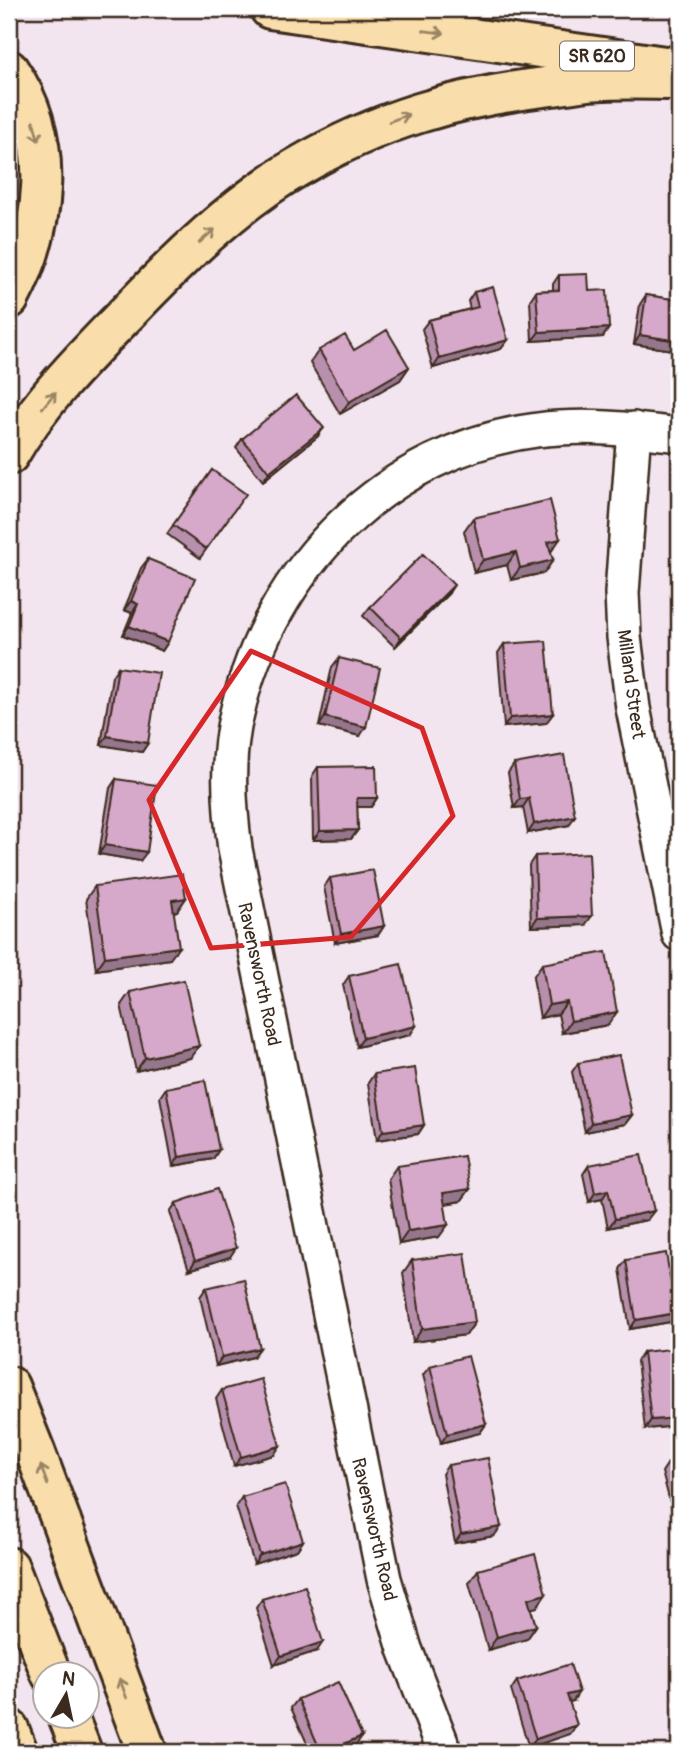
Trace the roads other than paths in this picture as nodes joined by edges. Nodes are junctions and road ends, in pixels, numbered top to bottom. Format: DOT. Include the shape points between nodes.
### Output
graph roads {
  1 [pos="270,9"];
  2 [pos="679,68"];
  3 [pos="9,69"];
  4 [pos="679,80"];
  5 [pos="9,299"];
  6 [pos="634,429"];
  7 [pos="679,435"];
  8 [pos="9,455"];
  9 [pos="679,934"];
  10 [pos="9,1386"];
  11 [pos="9,1567"];
  12 [pos="46,1660"];
  13 [pos="9,1729"];
  14 [pos="73,1730"];
  15 [pos="18,1752"];
  16 [pos="82,1752"];
  17 [pos="147,1752"];
  18 [pos="445,1752"];
  1 -- 2 [label="main road, SR 620, one-way"];
  3 -- 5 [label="main road, one-way" via="30,109 41,171 34,236"];
  8 -- 4 [label="main road, one-way" via="45,404 151,288 247,201 296,168 398,118 460,100 603,80"];
  6 -- 7 [label="street, Ravensworth Road"];
  6 -- 9 [label="street, Milland Street" via="622,593 624,637 632,708"];
  6 -- 18 [label="street, Ravensworth Road" via="585,426 492,439 412,473 363,506 324,542 269,621 249,667 229,763 234,849 384,1579"];
  17 -- 10 [label="main road, one-way"];
  11 -- 12 [label="main road"];
  13 -- 15 [label="main road"];
  14 -- 16 [label="main road"];
}
